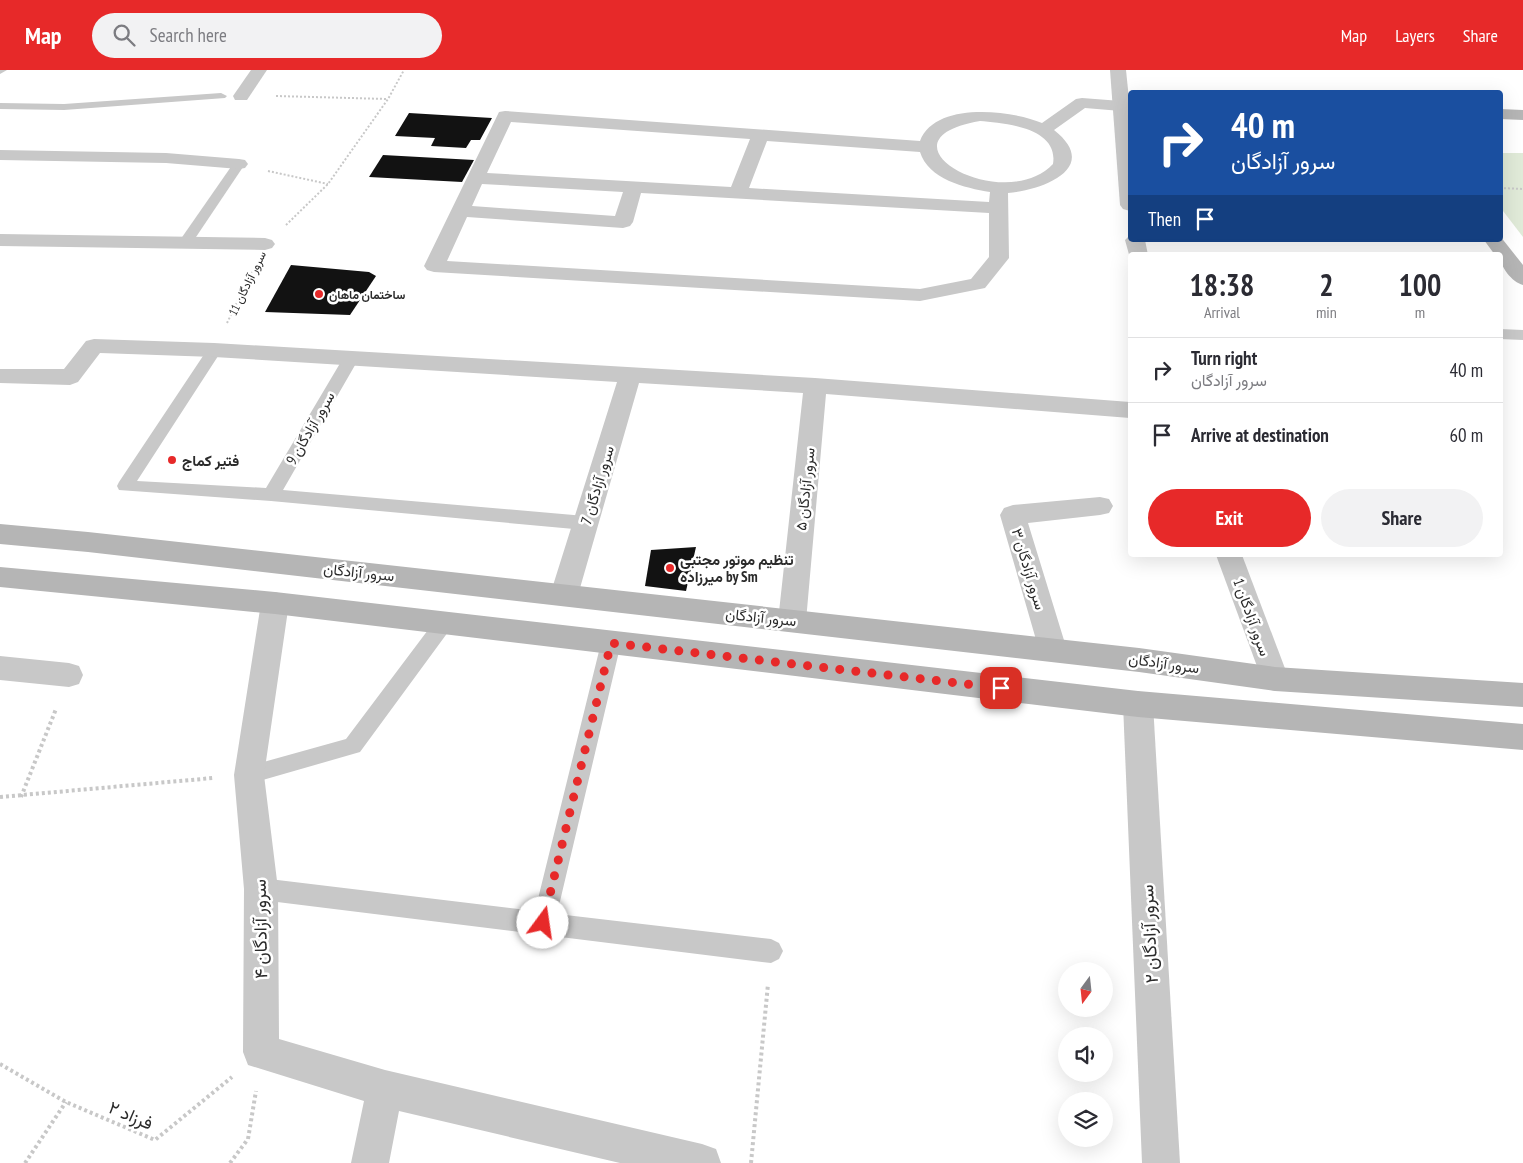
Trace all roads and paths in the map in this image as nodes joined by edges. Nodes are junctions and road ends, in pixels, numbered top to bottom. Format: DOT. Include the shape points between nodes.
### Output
graph roads {
  1 [pos="259,70"];
  2 [pos="404,70"];
  3 [pos="1118,70"];
  4 [pos="221,96"];
  5 [pos="240,96"];
  6 [pos="388,98"];
  7 [pos="0,106"];
  8 [pos="1125,106"];
  9 [pos="1503,114"];
  10 [pos="1523,114"];
  11 [pos="1043,130"];
  12 [pos="761,134"];
  13 [pos="927,147"];
  14 [pos="0,155"];
  15 [pos="239,164"];
  16 [pos="1128,165"];
  17 [pos="476,178"];
  18 [pos="328,184"];
  19 [pos="634,187"];
  20 [pos="999,187"];
  21 [pos="1503,188"];
  22 [pos="1523,189"];
  23 [pos="738,192"];
  24 [pos="999,208"];
  25 [pos="460,211"];
  26 [pos="0,240"];
  27 [pos="184,243"];
  28 [pos="265,244"];
  29 [pos="1503,252"];
  30 [pos="1523,279"];
  31 [pos="1503,334"];
  32 [pos="1523,335"];
  33 [pos="214,350"];
  34 [pos="350,360"];
  35 [pos="0,376"];
  36 [pos="630,376"];
  37 [pos="815,386"];
  38 [pos="1128,410"];
  39 [pos="270,496"];
  40 [pos="1100,506"];
  41 [pos="585,523"];
  42 [pos="0,534"];
  43 [pos="1230,557"];
  44 [pos="293,565"];
  45 [pos="0,576"];
  46 [pos="564,595"];
  47 [pos="275,604"];
  48 [pos="792,621"];
  49 [pos="444,623"];
  50 [pos="611,643"];
  51 [pos="1053,650"];
  52 [pos="0,668"];
  53 [pos="69,675"];
  54 [pos="1275,679"];
  55 [pos="1523,695"];
  56 [pos="1138,704"];
  57 [pos="1523,737"];
  58 [pos="249,775"];
  59 [pos="0,797"];
  60 [pos="21,797"];
  61 [pos="261,889"];
  62 [pos="543,923"];
  63 [pos="772,951"];
  64 [pos="261,1052"];
  65 [pos="0,1064"];
  66 [pos="386,1089"];
  67 [pos="66,1102"];
  68 [pos="25,1163"];
  69 [pos="230,1163"];
  70 [pos="370,1163"];
  71 [pos="702,1163"];
  72 [pos="751,1163"];
  73 [pos="1161,1163"];
  1 -- 5 [label="street"];
  2 -- 6 [label="path, سرور آزادگان 11"];
  3 -- 8 [label="street"];
  4 -- 7 [label="lane" via="64,108"];
  5 -- 6 [label="path"];
  6 -- 18 [label="path, سرور آزادگان 11"];
  8 -- 11 [label="street" via="1082,103"];
  8 -- 16 [label="street"];
  9 -- 10 [label="main road"];
  11 -- 13 [label="street" via="1002,118 966,118 942,126 931,136"];
  11 -- 20 [label="street" via="1056,141 1062,152 1062,164 1054,174 1040,182"];
  12 -- 13 [label="street"];
  12 -- 17 [label="street" via="505,116"];
  12 -- 23 [label="street"];
  13 -- 20 [label="street" via="930,158 957,178"];
  14 -- 15 [label="street" via="166,158"];
  15 -- 18 [label="path"];
  15 -- 27 [label="lane"];
  17 -- 19 [label="street"];
  17 -- 25 [label="street"];
  18 -- 28 [label="path, سرور آزادگان 11"];
  19 -- 23 [label="street"];
  19 -- 25 [label="street" via="623,222"];
  20 -- 24 [label="street"];
  21 -- 22 [label="path"];
  23 -- 24 [label="street"];
  24 -- 25 [label="street" via="999,258 978,284 920,295 434,266"];
  26 -- 27 [label="street"];
  27 -- 28 [label="street"];
  28 -- 33 [label="path, سرور آزادگان 11"];
  29 -- 30 [label="main road"];
  31 -- 32 [label="lane"];
  33 -- 34 [label="street"];
  33 -- 35 [label="street" via="94,346 70,377"];
  33 -- 39 [label="lane" via="125,486"];
  34 -- 36 [label="street"];
  34 -- 39 [label="lane, سرور آزادگان 9"];
  36 -- 37 [label="street"];
  36 -- 41 [label="street, سرور آزادگان 7"];
  37 -- 38 [label="street"];
  37 -- 48 [label="street, سرور آزادگان ۵"];
  39 -- 41 [label="lane"];
  40 -- 51 [label="street, سرور آزادگان ۳" via="1013,515"];
  41 -- 46 [label="street, سرور آزادگان 7"];
  42 -- 44 [label="main road, سرور آزادگان"];
  43 -- 54 [label="street, سرور آزادگان 1"];
  44 -- 46 [label="main road, سرور آزادگان"];
  44 -- 47 [label="main road"];
  45 -- 47 [label="main road"];
  46 -- 48 [label="main road, سرور آزادگان"];
  47 -- 49 [label="main road"];
  47 -- 58 [label="street, سرور آزادگان ۴"];
  48 -- 51 [label="main road, سرور آزادگان"];
  49 -- 50 [label="main road"];
  49 -- 58 [label="lane" via="353,746"];
  50 -- 56 [label="main road"];
  50 -- 62 [label="lane"];
  51 -- 54 [label="main road, سرور آزادگان"];
  52 -- 53 [label="street"];
  53 -- 60 [label="path"];
  54 -- 55 [label="main road, سرور آزادگان"];
  56 -- 57 [label="main road"];
  56 -- 73 [label="street, سرور آزادگان ۲"];
  58 -- 60 [label="path"];
  58 -- 61 [label="street, سرور آزادگان ۴"];
  59 -- 60 [label="path"];
  61 -- 62 [label="lane"];
  61 -- 64 [label="street, سرور آزادگان ۴"];
  62 -- 63 [label="lane"];
  63 -- 72 [label="path"];
  64 -- 66 [label="street"];
  64 -- 67 [label="path, فرزاد ۲" via="155,1140"];
  64 -- 69 [label="path" via="248,1139"];
  65 -- 67 [label="path, فرزاد ۲"];
  66 -- 70 [label="street"];
  66 -- 71 [label="street"];
  67 -- 68 [label="path"];
}
